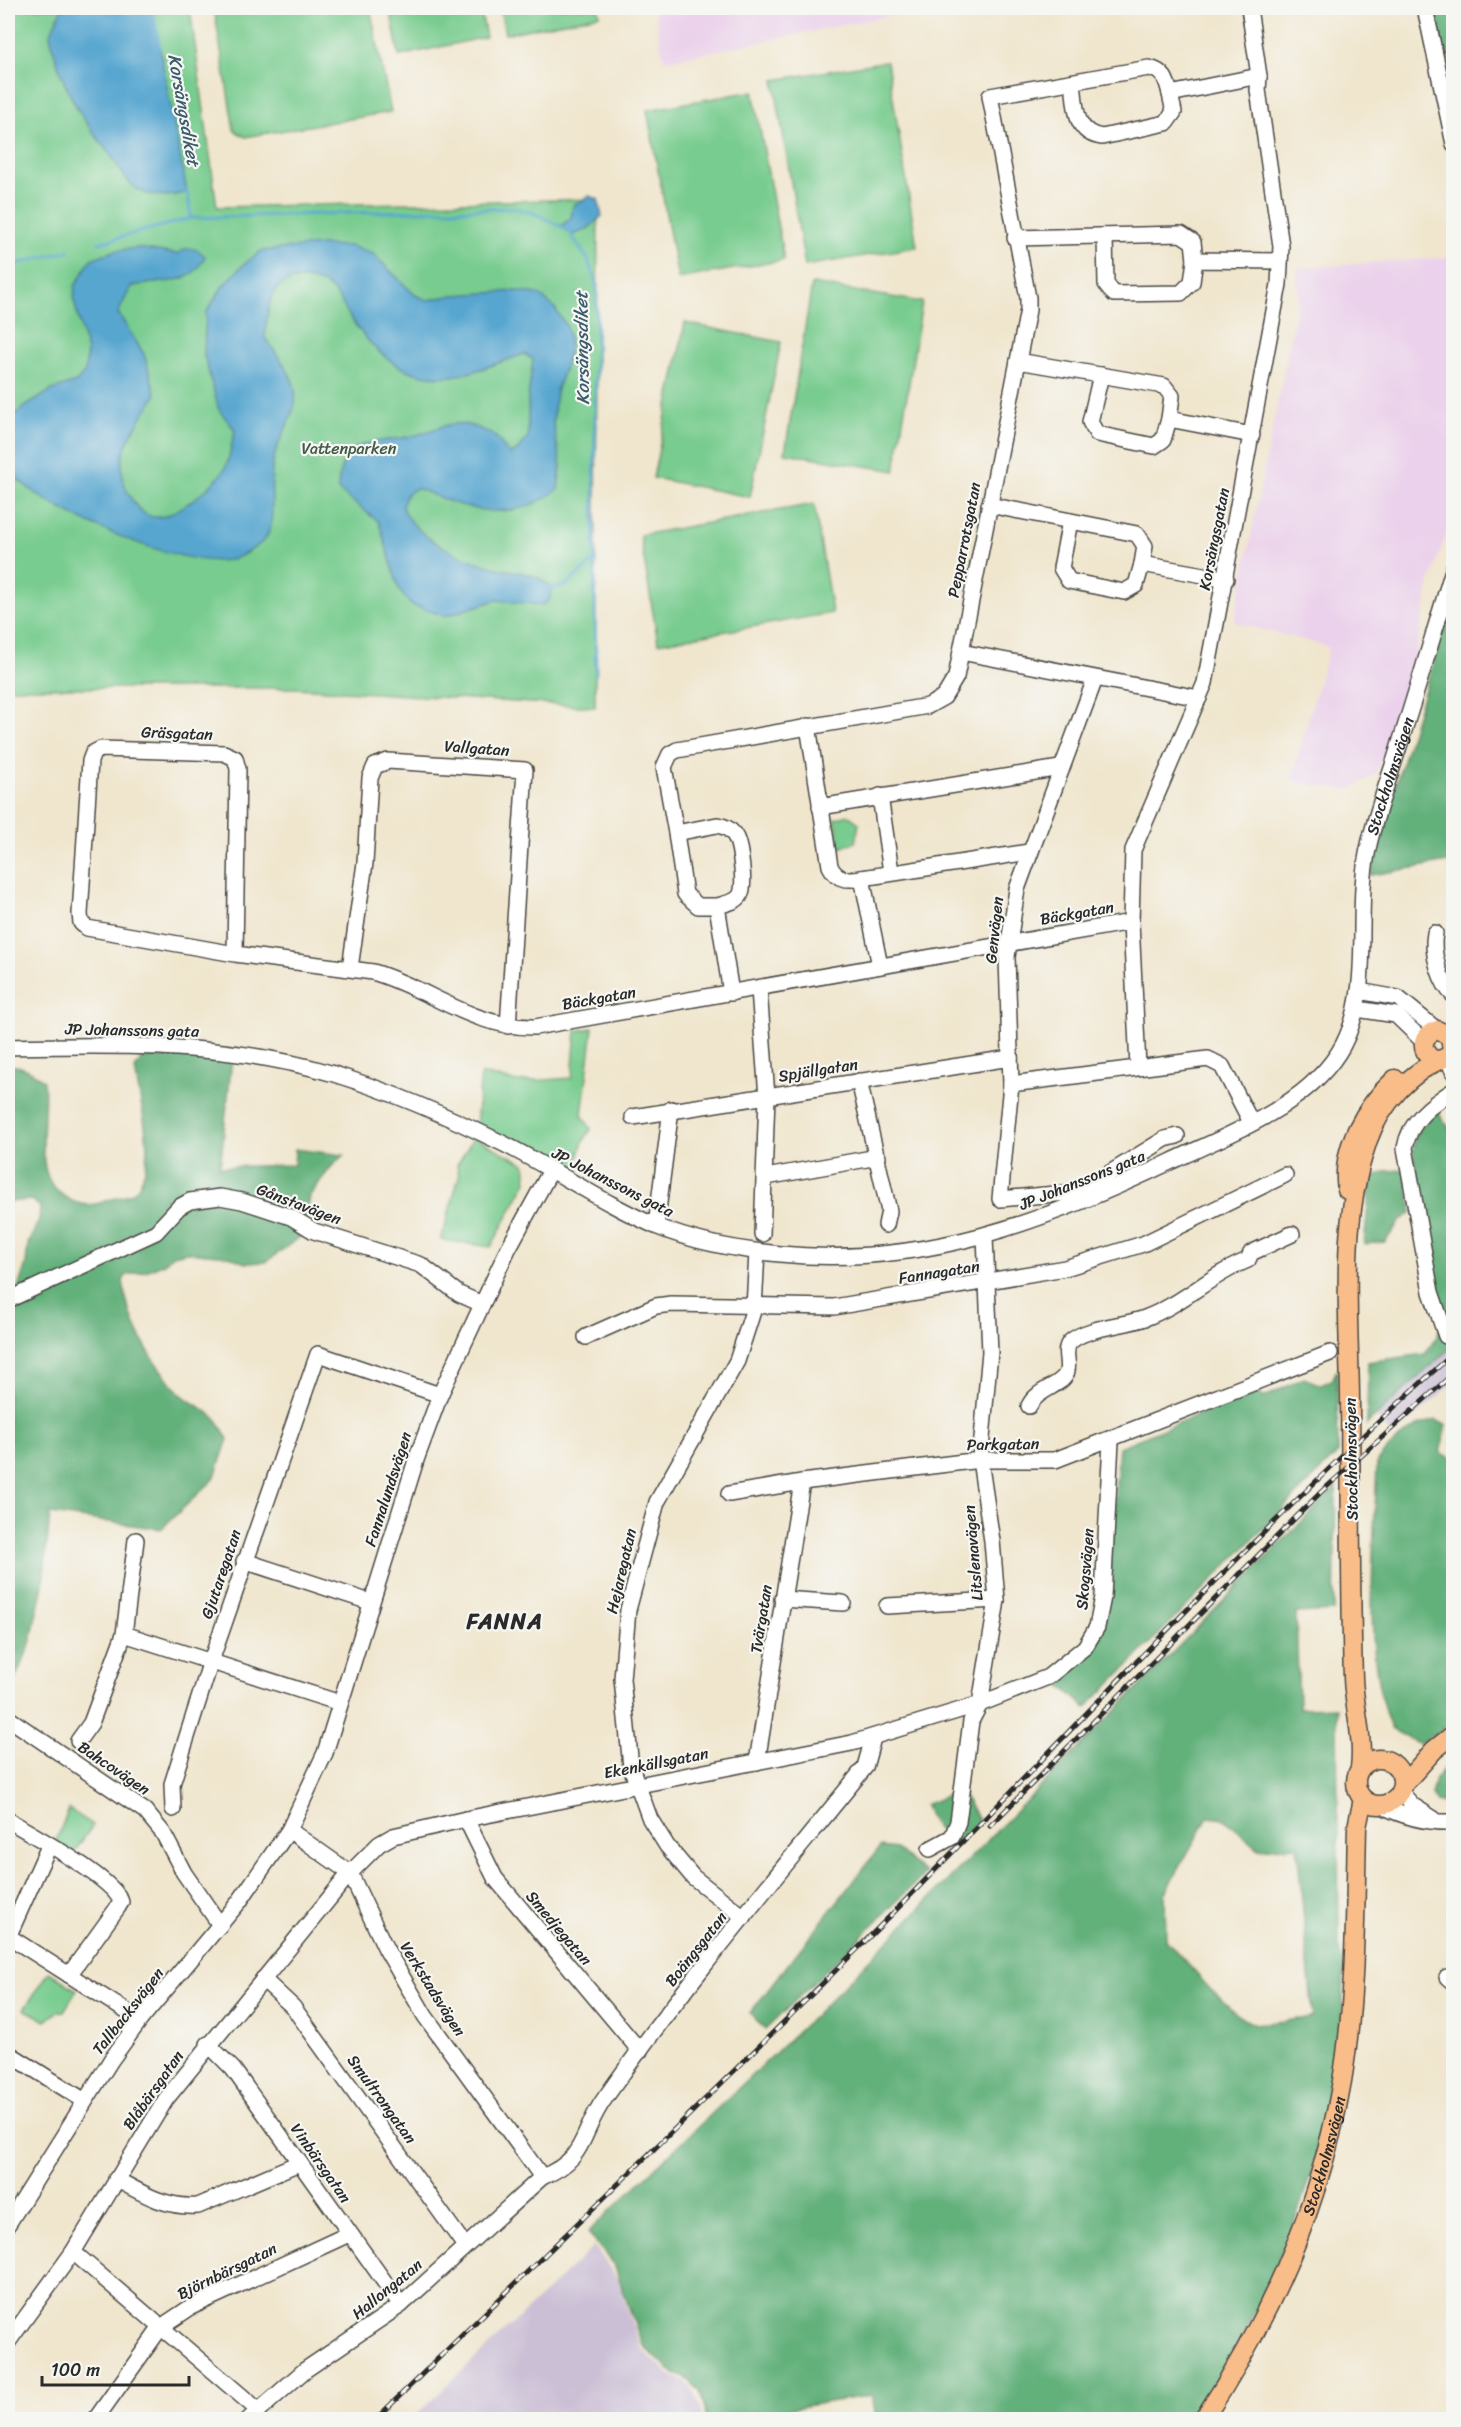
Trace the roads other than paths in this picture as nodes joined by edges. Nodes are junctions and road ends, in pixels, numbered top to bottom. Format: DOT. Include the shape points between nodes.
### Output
graph roads {
  1 [pos="1249,8"];
  2 [pos="1425,8"];
  3 [pos="1259,76"];
  4 [pos="1073,81"];
  5 [pos="1170,94"];
  6 [pos="1454,144"];
  7 [pos="1105,236"];
  8 [pos="1015,238"];
  9 [pos="1195,260"];
  10 [pos="1280,261"];
  11 [pos="1018,361"];
  12 [pos="1101,375"];
  13 [pos="1169,419"];
  14 [pos="1252,435"];
  15 [pos="989,505"];
  16 [pos="1070,521"];
  17 [pos="1142,564"];
  18 [pos="1454,567"];
  19 [pos="1226,579"];
  20 [pos="961,652"];
  21 [pos="1095,679"];
  22 [pos="1199,698"];
  23 [pos="808,726"];
  24 [pos="1060,768"];
  25 [pos="880,796"];
  26 [pos="820,807"];
  27 [pos="676,834"];
  28 [pos="1029,852"];
  29 [pos="891,872"];
  30 [pos="862,878"];
  31 [pos="717,906"];
  32 [pos="1131,922"];
  33 [pos="81,923"];
  34 [pos="1436,933"];
  35 [pos="1008,943"];
  36 [pos="235,954"];
  37 [pos="880,966"];
  38 [pos="350,968"];
  39 [pos="759,989"];
  40 [pos="1359,991"];
  41 [pos="731,993"];
  42 [pos="1454,996"];
  43 [pos="1357,1009"];
  44 [pos="507,1026"];
  45 [pos="1436,1036"];
  46 [pos="8,1047"];
  47 [pos="1010,1058"];
  48 [pos="1449,1058"];
  49 [pos="1138,1067"];
  50 [pos="859,1081"];
  51 [pos="1011,1084"];
  52 [pos="1454,1090"];
  53 [pos="767,1096"];
  54 [pos="671,1109"];
  55 [pos="633,1117"];
  56 [pos="1251,1122"];
  57 [pos="1178,1136"];
  58 [pos="878,1157"];
  59 [pos="550,1172"];
  60 [pos="1285,1175"];
  61 [pos="766,1177"];
  62 [pos="1351,1210"];
  63 [pos="886,1225"];
  64 [pos="656,1226"];
  65 [pos="762,1234"];
  66 [pos="1292,1234"];
  67 [pos="985,1237"];
  68 [pos="757,1252"];
  69 [pos="987,1282"];
  70 [pos="8,1300"];
  71 [pos="482,1304"];
  72 [pos="754,1308"];
  73 [pos="1446,1336"];
  74 [pos="586,1337"];
  75 [pos="1330,1353"];
  76 [pos="440,1395"];
  77 [pos="1029,1406"];
  78 [pos="1111,1441"];
  79 [pos="980,1460"];
  80 [pos="802,1482"];
  81 [pos="729,1494"];
  82 [pos="136,1540"];
  83 [pos="244,1561"];
  84 [pos="782,1599"];
  85 [pos="997,1600"];
  86 [pos="370,1602"];
  87 [pos="843,1604"];
  88 [pos="887,1606"];
  89 [pos="124,1634"];
  90 [pos="211,1661"];
  91 [pos="340,1703"];
  92 [pos="980,1704"];
  93 [pos="1357,1707"];
  94 [pos="8,1718"];
  95 [pos="1454,1734"];
  96 [pos="873,1738"];
  97 [pos="78,1741"];
  98 [pos="1434,1750"];
  99 [pos="1382,1759"];
  100 [pos="757,1762"];
  101 [pos="1360,1768"];
  102 [pos="638,1785"];
  103 [pos="1401,1789"];
  104 [pos="1374,1803"];
  105 [pos="172,1809"];
  106 [pos="466,1819"];
  107 [pos="8,1820"];
  108 [pos="1446,1822"];
  109 [pos="289,1830"];
  110 [pos="49,1846"];
  111 [pos="930,1849"];
  112 [pos="350,1873"];
  113 [pos="744,1917"];
  114 [pos="220,1925"];
  115 [pos="8,1936"];
  116 [pos="69,1975"];
  117 [pos="263,1979"];
  118 [pos="140,2020"];
  119 [pos="208,2044"];
  120 [pos="640,2050"];
  121 [pos="8,2053"];
  122 [pos="85,2101"];
  123 [pos="299,2163"];
  124 [pos="542,2177"];
  125 [pos="116,2179"];
  126 [pos="9,2221"];
  127 [pos="349,2234"];
  128 [pos="465,2246"];
  129 [pos="73,2252"];
  130 [pos="401,2305"];
  131 [pos="161,2327"];
  132 [pos="8,2342"];
  133 [pos="253,2415"];
  134 [pos="95,2420"];
  135 [pos="1203,2420"];
  1 -- 3 [label="street, Korsängsgatan"];
  2 -- 6 [label="street"];
  3 -- 5 [label="street"];
  3 -- 10 [label="street, Korsängsgatan"];
  4 -- 5 [label="street" via="1149,68 1166,78"];
  4 -- 5 [label="street" via="1080,126 1102,137 1166,123 1174,112"];
  4 -- 8 [label="street, Pepparrotsgatan" via="990,96"];
  7 -- 8 [label="street"];
  7 -- 9 [label="street" via="1181,234 1193,242"];
  7 -- 9 [label="street" via="1106,284 1114,294 1181,293 1192,282"];
  8 -- 11 [label="street, Pepparrotsgatan" via="1028,298"];
  9 -- 10 [label="street"];
  10 -- 14 [label="street, Korsängsgatan"];
  11 -- 12 [label="street"];
  11 -- 15 [label="street, Pepparrotsgatan"];
  12 -- 13 [label="street" via="1164,386 1172,396"];
  12 -- 13 [label="street" via="1090,422 1097,434 1155,446 1163,440"];
  13 -- 14 [label="street"];
  14 -- 19 [label="street, Korsängsgatan"];
  15 -- 16 [label="street"];
  15 -- 20 [label="street, Pepparrotsgatan"];
  16 -- 17 [label="street" via="1137,534 1145,546"];
  16 -- 17 [label="street" via="1061,568 1069,581 1124,592 1136,585"];
  17 -- 19 [label="street"];
  18 -- 40 [label="street, Stockholmsvägen" via="1369,846 1362,888"];
  19 -- 22 [label="street, Korsängsgatan"];
  20 -- 21 [label="street"];
  20 -- 23 [label="street, Pepparrotsgatan" via="951,689 928,706"];
  21 -- 22 [label="street"];
  21 -- 24 [label="street, Genvägen"];
  22 -- 32 [label="street, Korsängsgatan" via="1133,850"];
  23 -- 26 [label="street"];
  23 -- 27 [label="street, Pepparrotsgatan" via="670,754 663,767"];
  24 -- 25 [label="street"];
  24 -- 28 [label="street, Genvägen"];
  25 -- 26 [label="street"];
  25 -- 29 [label="street"];
  26 -- 30 [label="street" via="833,872 843,879"];
  27 -- 31 [label="street" via="685,894 698,906"];
  27 -- 31 [label="street" via="717,825 724,826 736,838 742,893 738,899"];
  28 -- 29 [label="street"];
  28 -- 35 [label="street, Genvägen" via="1017,889"];
  29 -- 30 [label="street"];
  30 -- 37 [label="street"];
  31 -- 41 [label="street"];
  32 -- 35 [label="street, Bäckgatan"];
  32 -- 49 [label="street, Korsängsgatan"];
  33 -- 36 [label="street, Bäckgatan" via="95,930"];
  33 -- 36 [label="street, Gräsgatan" via="93,753 101,749 224,753 238,763"];
  34 -- 42 [label="street" via="1437,961 1446,989"];
  35 -- 37 [label="street, Bäckgatan"];
  35 -- 47 [label="street, Genvägen"];
  36 -- 38 [label="street, Bäckgatan"];
  37 -- 39 [label="street, Bäckgatan"];
  38 -- 44 [label="street, Bäckgatan" via="396,979 470,1016"];
  38 -- 44 [label="street, Vallgatan" via="363,875 370,777 375,766 388,761 525,770"];
  39 -- 41 [label="street, Bäckgatan"];
  39 -- 53 [label="street"];
  40 -- 43 [label="street, Stockholmsvägen"];
  40 -- 45 [label="street" via="1398,998"];
  41 -- 44 [label="street, Bäckgatan" via="535,1027"];
  43 -- 45 [label="street" via="1396,1015"];
  43 -- 56 [label="street, JP Johanssons gata" via="1329,1069 1288,1103"];
  45 -- 48 [label="main road" via="1450,1036"];
  45 -- 48 [label="main road" via="1432,1059"];
  45 -- 62 [label="main road, Stockholmsvägen" via="1377,1097 1357,1130 1346,1183"];
  46 -- 59 [label="street, JP Johanssons gata" via="148,1045 205,1049 329,1073 407,1100 503,1144"];
  47 -- 50 [label="street, Spjällgatan"];
  47 -- 51 [label="street, Genvägen"];
  48 -- 62 [label="main road, Stockholmsvägen" via="1406,1084 1378,1118 1368,1140"];
  49 -- 51 [label="street"];
  49 -- 56 [label="street" via="1198,1059 1216,1061 1229,1077"];
  50 -- 53 [label="street, Spjällgatan"];
  50 -- 58 [label="street"];
  51 -- 57 [label="street, Genvägen" via="1000,1199 1066,1193 1094,1183 1165,1139"];
  52 -- 73 [label="street" via="1416,1121 1405,1148 1431,1292"];
  53 -- 54 [label="street, Spjällgatan"];
  53 -- 61 [label="street"];
  54 -- 55 [label="street, Spjällgatan"];
  54 -- 64 [label="street"];
  56 -- 67 [label="street, JP Johanssons gata" via="1102,1195"];
  58 -- 61 [label="street"];
  58 -- 63 [label="street" via="889,1211"];
  59 -- 64 [label="street, JP Johanssons gata"];
  59 -- 71 [label="street, Fannalundsvägen"];
  60 -- 69 [label="street, Fannagatan" via="1143,1244 1065,1268"];
  61 -- 65 [label="street"];
  62 -- 93 [label="main road, Stockholmsvägen" via="1348,1289 1353,1669"];
  64 -- 68 [label="street, JP Johanssons gata" via="723,1247"];
  66 -- 77 [label="street" via="1251,1253 1248,1260 1215,1275 1168,1309 1071,1342 1065,1377 1041,1392"];
  67 -- 68 [label="street, JP Johanssons gata" via="876,1256 805,1257"];
  67 -- 69 [label="street, Litslenavägen"];
  68 -- 72 [label="street, Hejaregatan"];
  69 -- 72 [label="street, Fannagatan" via="834,1307"];
  69 -- 79 [label="street, Litslenavägen" via="990,1352"];
  70 -- 71 [label="street, Gånstavägen" via="156,1232 190,1201 220,1197 281,1214 314,1231 421,1265 459,1294"];
  71 -- 76 [label="street, Fannalundsvägen"];
  72 -- 74 [label="street, Fannagatan" via="656,1306"];
  72 -- 102 [label="street, Hejaregatan" via="725,1385 661,1491 630,1599 622,1678 632,1767"];
  75 -- 78 [label="street, Parkgatan"];
  76 -- 83 [label="street, Gjutaregatan" via="318,1354"];
  76 -- 86 [label="street, Fannalundsvägen"];
  78 -- 79 [label="street, Parkgatan" via="1055,1460"];
  78 -- 92 [label="street, Skogsvägen" via="1104,1587 1097,1627 1085,1647 1057,1671"];
  79 -- 80 [label="street, Parkgatan"];
  79 -- 85 [label="street, Litslenavägen"];
  80 -- 81 [label="street, Parkgatan"];
  80 -- 84 [label="street, Tvärgatan"];
  82 -- 89 [label="street"];
  83 -- 86 [label="street"];
  83 -- 90 [label="street, Gjutaregatan"];
  84 -- 87 [label="street"];
  84 -- 100 [label="street, Tvärgatan"];
  85 -- 88 [label="street"];
  85 -- 92 [label="street, Litslenavägen"];
  86 -- 91 [label="street, Fannalundsvägen"];
  89 -- 90 [label="street"];
  89 -- 97 [label="street" via="91,1723"];
  90 -- 91 [label="street"];
  90 -- 105 [label="street, Gjutaregatan" via="172,1784"];
  91 -- 109 [label="street, Fannalundsvägen" via="325,1753"];
  92 -- 96 [label="street, Ekenkällsgatan"];
  92 -- 111 [label="street, Litslenavägen" via="971,1721 958,1822 952,1837"];
  93 -- 99 [label="main road, Stockholmsvägen"];
  93 -- 101 [label="main road, Stockholmsvägen"];
  94 -- 114 [label="street, Bahcovägen" via="146,1811"];
  95 -- 98 [label="main road"];
  96 -- 100 [label="street, Ekenkällsgatan"];
  96 -- 113 [label="street, Boängsgatan" via="865,1767"];
  98 -- 99 [label="main road" via="1412,1757"];
  98 -- 103 [label="main road"];
  99 -- 101 [label="main road"];
  99 -- 103 [label="main road" via="1397,1767"];
  100 -- 102 [label="street, Ekenkällsgatan"];
  101 -- 104 [label="main road" via="1356,1786"];
  102 -- 106 [label="street, Ekenkällsgatan"];
  102 -- 113 [label="street, Hejaregatan" via="650,1819 667,1846 693,1877"];
  103 -- 104 [label="main road" via="1391,1802"];
  103 -- 108 [label="street" via="1412,1805"];
  104 -- 108 [label="street" via="1404,1818"];
  104 -- 135 [label="main road, Stockholmsvägen" via="1357,1827 1352,2001 1342,2081 1326,2154 1298,2240 1271,2302"];
  106 -- 112 [label="street, Ekenkällsgatan" via="393,1836"];
  106 -- 120 [label="street, Smedjegatan" via="495,1878"];
  107 -- 110 [label="street"];
  109 -- 112 [label="street, Verkstadsvägen"];
  109 -- 114 [label="street, Tallbacksvägen"];
  110 -- 115 [label="street"];
  110 -- 116 [label="street" via="120,1895 121,1902"];
  112 -- 117 [label="street, Blåbärsgatan"];
  112 -- 124 [label="street, Verkstadsvägen" via="386,1949 425,2016"];
  113 -- 120 [label="street, Boängsgatan"];
  114 -- 118 [label="street, Tallbacksvägen"];
  115 -- 116 [label="street"];
  116 -- 118 [label="street"];
  117 -- 119 [label="street, Blåbärsgatan"];
  117 -- 128 [label="street, Smultrongatan" via="293,2007"];
  118 -- 122 [label="street, Tallbacksvägen"];
  119 -- 123 [label="street, Vinbärsgatan" via="233,2069"];
  119 -- 125 [label="street, Blåbärsgatan" via="165,2098"];
  120 -- 124 [label="street, Boängsgatan" via="603,2101 571,2160"];
  121 -- 122 [label="street"];
  122 -- 126 [label="street, Tallbacksvägen"];
  123 -- 125 [label="street" via="198,2206 153,2200"];
  123 -- 127 [label="street, Vinbärsgatan"];
  124 -- 128 [label="street, Hallongatan"];
  125 -- 129 [label="street, Blåbärsgatan"];
  127 -- 130 [label="street, Vinbärsgatan"];
  127 -- 131 [label="street, Björnbärsgatan" via="191,2307"];
  128 -- 130 [label="street, Hallongatan"];
  129 -- 131 [label="street"];
  129 -- 132 [label="street, Blåbärsgatan"];
  130 -- 133 [label="street, Hallongatan" via="305,2370"];
  131 -- 133 [label="street"];
  131 -- 134 [label="street, Björnbärsgatan"];
}
